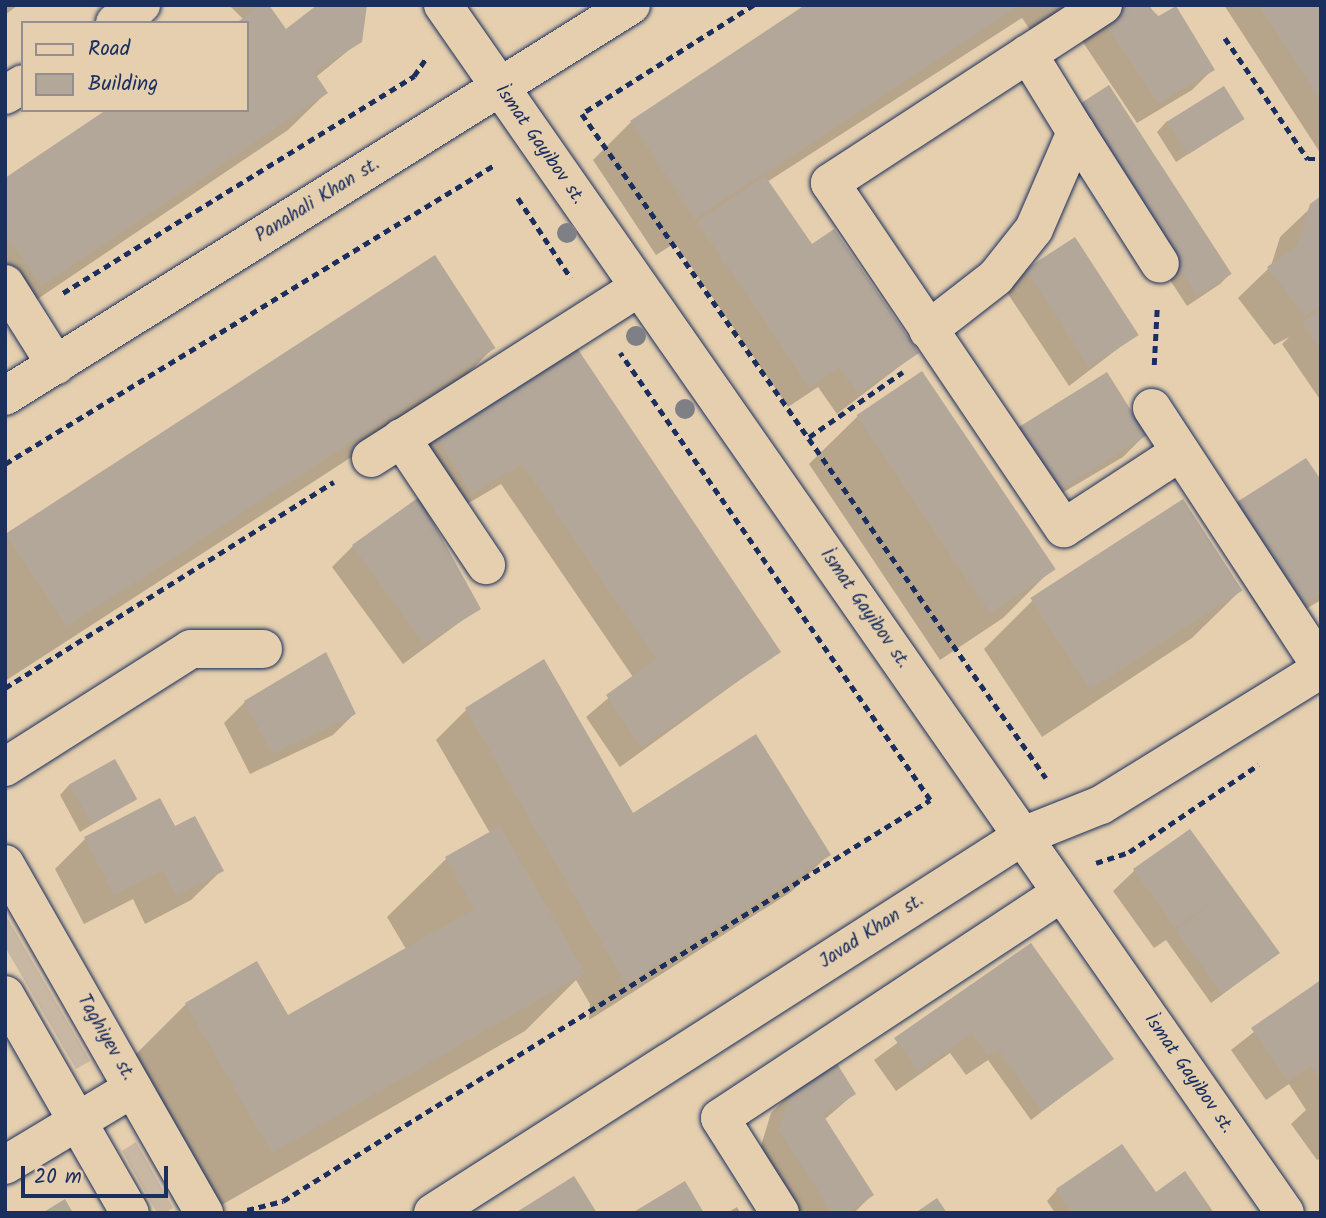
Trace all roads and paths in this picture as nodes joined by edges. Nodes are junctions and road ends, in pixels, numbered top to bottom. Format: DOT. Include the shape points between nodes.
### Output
graph roads {
  1 [pos="141,5"];
  2 [pos="443,5"];
  3 [pos="631,5"];
  4 [pos="754,5"];
  5 [pos="1102,5"];
  6 [pos="118,21"];
  7 [pos="1225,38"];
  8 [pos="1028,54"];
  9 [pos="414,76"];
  10 [pos="21,84"];
  11 [pos="499,88"];
  12 [pos="5,95"];
  13 [pos="1076,132"];
  14 [pos="1321,159"];
  15 [pos="502,174"];
  16 [pos="509,184"];
  17 [pos="1160,264"];
  18 [pos="638,288"];
  19 [pos="15,300"];
  20 [pos="595,316"];
  21 [pos="934,338"];
  22 [pos="55,365"];
  23 [pos="5,396"];
  24 [pos="1152,408"];
  25 [pos="809,438"];
  26 [pos="386,448"];
  27 [pos="1180,452"];
  28 [pos="5,464"];
  29 [pos="486,565"];
  30 [pos="263,649"];
  31 [pos="1321,668"];
  32 [pos="5,688"];
  33 [pos="5,767"];
  34 [pos="1051,785"];
  35 [pos="1023,836"];
  36 [pos="5,864"];
  37 [pos="1061,893"];
  38 [pos="5,995"];
  39 [pos="133,1087"];
  40 [pos="77,1120"];
  41 [pos="5,1165"];
  42 [pos="241,1211"];
  43 [pos="130,1213"];
  44 [pos="204,1213"];
  45 [pos="433,1213"];
  46 [pos="780,1213"];
  47 [pos="1285,1213"];
  1 -- 6 [label="street"];
  2 -- 11 [label="street, İsmat Gayibov st."];
  3 -- 11 [label="street, Panahali Khan st."];
  4 -- 25 [label="path" via="582,114"];
  5 -- 8 [label="street"];
  7 -- 14 [label="path" via="1308,159"];
  8 -- 13 [label="street"];
  8 -- 21 [label="street" via="830,183"];
  9 -- 19 [label="path"];
  10 -- 12 [label="street"];
  11 -- 18 [label="street, İsmat Gayibov st."];
  11 -- 22 [label="street, Panahali Khan st."];
  13 -- 17 [label="street"];
  13 -- 21 [label="street" via="1034,229 996,277"];
  15 -- 28 [label="path" via="495,163"];
  16 -- 20 [label="path"];
  17 -- 24 [label="path"];
  18 -- 20 [label="street"];
  18 -- 35 [label="street, İsmat Gayibov st."];
  19 -- 22 [label="street"];
  20 -- 26 [label="street"];
  20 -- 42 [label="path" via="930,800 283,1200"];
  21 -- 25 [label="path"];
  21 -- 27 [label="street" via="1064,528"];
  22 -- 23 [label="street, Panahali Khan st."];
  24 -- 27 [label="street"];
  25 -- 34 [label="path"];
  26 -- 29 [label="street"];
  26 -- 32 [label="path"];
  27 -- 31 [label="street"];
  30 -- 33 [label="street" via="191,649"];
  31 -- 35 [label="street, Javad Khan st." via="1101,805"];
  35 -- 37 [label="street, İsmat Gayibov st."];
  35 -- 45 [label="street, Javad Khan st."];
  36 -- 39 [label="street, Taghiyev st."];
  37 -- 46 [label="street" via="720,1118"];
  37 -- 47 [label="street, İsmat Gayibov st."];
  38 -- 40 [label="street"];
  39 -- 40 [label="street"];
  39 -- 44 [label="street, Taghiyev st."];
  40 -- 41 [label="street"];
  40 -- 43 [label="street"];
}
